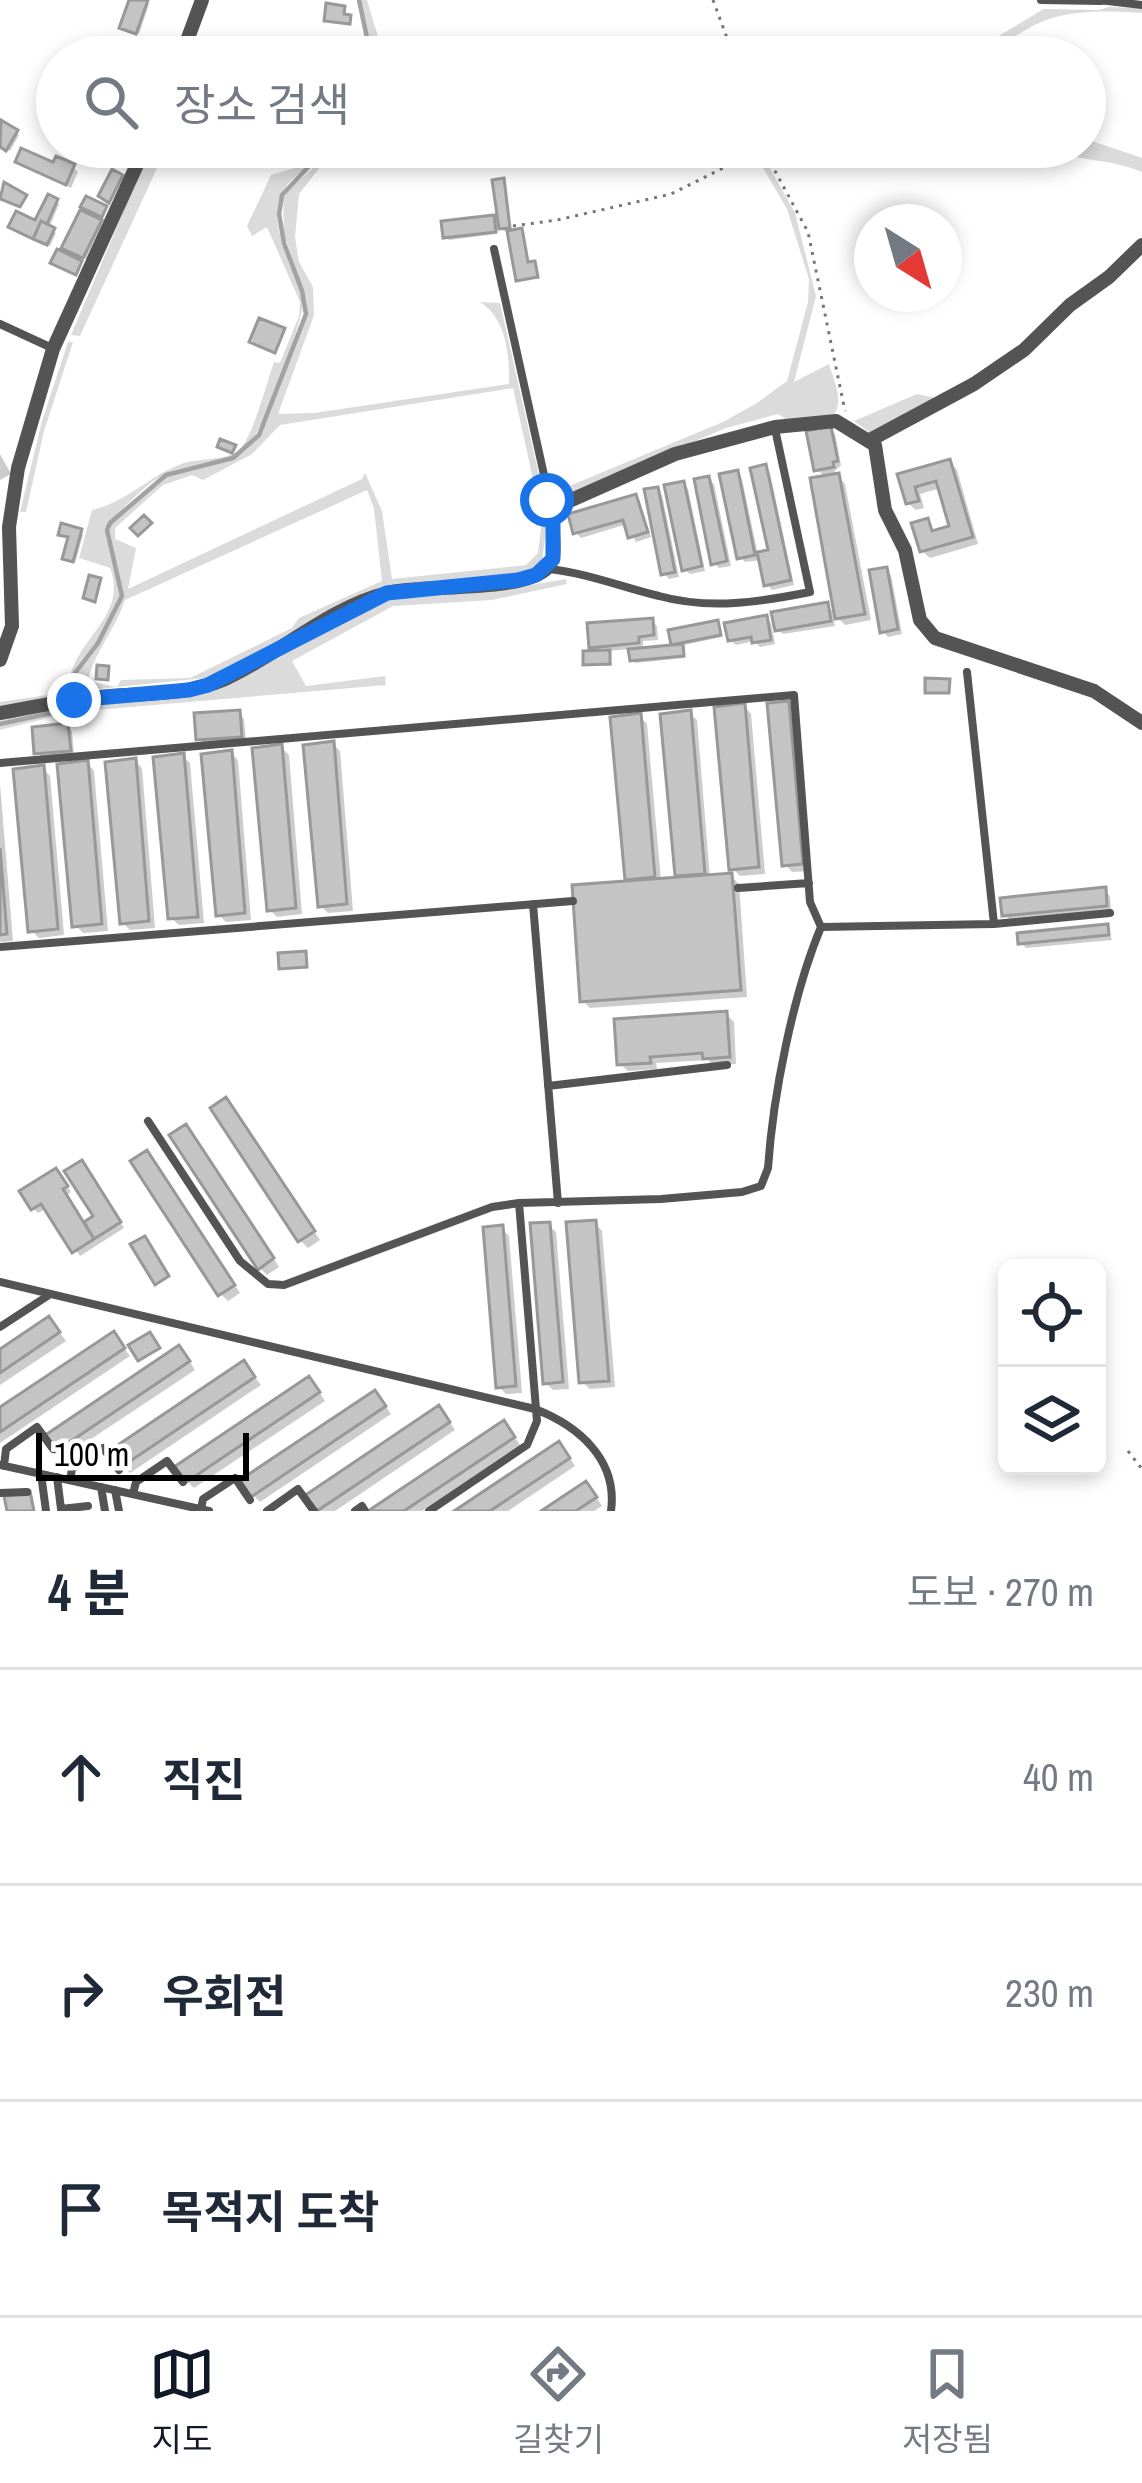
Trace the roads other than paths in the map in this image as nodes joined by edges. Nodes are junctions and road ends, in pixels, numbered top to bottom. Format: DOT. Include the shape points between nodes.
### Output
graph roads {
  1 [pos="202,0"];
  2 [pos="1042,0"];
  3 [pos="1100,1"];
  4 [pos="1142,5"];
  5 [pos="189,36"];
  6 [pos="135,168"];
  7 [pos="1142,245"];
  8 [pos="494,249"];
  9 [pos="0,324"];
  10 [pos="53,349"];
  11 [pos="775,427"];
  12 [pos="870,440"];
  13 [pos="553,513"];
  14 [pos="547,569"];
  15 [pos="0,660"];
  16 [pos="967,672"];
  17 [pos="0,713"];
  18 [pos="1142,723"];
  19 [pos="0,763"];
  20 [pos="809,883"];
  21 [pos="738,888"];
  22 [pos="574,901"];
  23 [pos="533,904"];
  24 [pos="1110,914"];
  25 [pos="994,924"];
  26 [pos="821,927"];
  27 [pos="0,947"];
  28 [pos="727,1065"];
  29 [pos="548,1085"];
  30 [pos="148,1121"];
  31 [pos="519,1203"];
  32 [pos="558,1203"];
  33 [pos="0,1282"];
  34 [pos="50,1294"];
  35 [pos="0,1328"];
  36 [pos="535,1409"];
  37 [pos="53,1449"];
  38 [pos="2,1465"];
  39 [pos="119,1470"];
  40 [pos="41,1474"];
  41 [pos="57,1477"];
  42 [pos="70,1480"];
  43 [pos="183,1482"];
  44 [pos="101,1487"];
  45 [pos="115,1490"];
  46 [pos="27,1492"];
  47 [pos="0,1493"];
  48 [pos="134,1494"];
  49 [pos="250,1500"];
  50 [pos="88,1506"];
  51 [pos="173,1507"];
  52 [pos="205,1510"];
  53 [pos="46,1511"];
  54 [pos="105,1511"];
  55 [pos="119,1511"];
  56 [pos="267,1511"];
  57 [pos="314,1511"];
  58 [pos="355,1511"];
  59 [pos="365,1511"];
  60 [pos="429,1511"];
  61 [pos="611,1511"];
  1 -- 5 [label="street"];
  2 -- 3 [label="lane"];
  3 -- 4 [label="lane"];
  6 -- 10 [label="street"];
  7 -- 12 [label="street" via="1010,360"];
  8 -- 13 [label="lane"];
  9 -- 10 [label="lane"];
  10 -- 15 [label="street" via="18,468 9,527 12,626"];
  11 -- 12 [label="street" via="844,423"];
  11 -- 13 [label="street" via="641,467"];
  11 -- 14 [label="lane" via="810,592 742,605 673,599"];
  12 -- 18 [label="street" via="927,629 948,644 1094,691"];
  13 -- 14 [label="street"];
  14 -- 17 [label="street" via="500,583 387,593 189,690"];
  16 -- 25 [label="lane"];
  19 -- 20 [label="lane" via="794,695"];
  20 -- 21 [label="lane"];
  20 -- 26 [label="lane"];
  22 -- 23 [label="lane"];
  23 -- 27 [label="lane"];
  23 -- 29 [label="lane"];
  24 -- 25 [label="lane"];
  25 -- 26 [label="lane"];
  26 -- 32 [label="lane" via="789,1035 761,1186"];
  28 -- 29 [label="lane"];
  29 -- 32 [label="lane"];
  30 -- 31 [label="lane" via="240,1261 268,1284"];
  31 -- 32 [label="lane"];
  31 -- 36 [label="lane"];
  33 -- 34 [label="lane"];
  34 -- 35 [label="lane"];
  34 -- 36 [label="lane"];
  36 -- 60 [label="lane" via="527,1444"];
  36 -- 61 [label="lane" via="594,1449 614,1492"];
  37 -- 38 [label="lane" via="38,1427 6,1449"];
  38 -- 40 [label="lane"];
  39 -- 42 [label="lane" via="104,1448 72,1469"];
  40 -- 41 [label="lane"];
  40 -- 53 [label="lane"];
  41 -- 42 [label="lane"];
  41 -- 50 [label="lane" via="62,1509"];
  42 -- 44 [label="lane"];
  43 -- 48 [label="lane" via="167,1460 136,1482"];
  44 -- 45 [label="lane"];
  44 -- 54 [label="lane"];
  45 -- 48 [label="lane"];
  45 -- 55 [label="lane"];
  46 -- 47 [label="lane"];
  48 -- 51 [label="lane"];
  49 -- 52 [label="lane" via="235,1478 203,1499"];
  51 -- 52 [label="lane"];
  56 -- 57 [label="lane" via="298,1489"];
  58 -- 59 [label="lane"];
}
